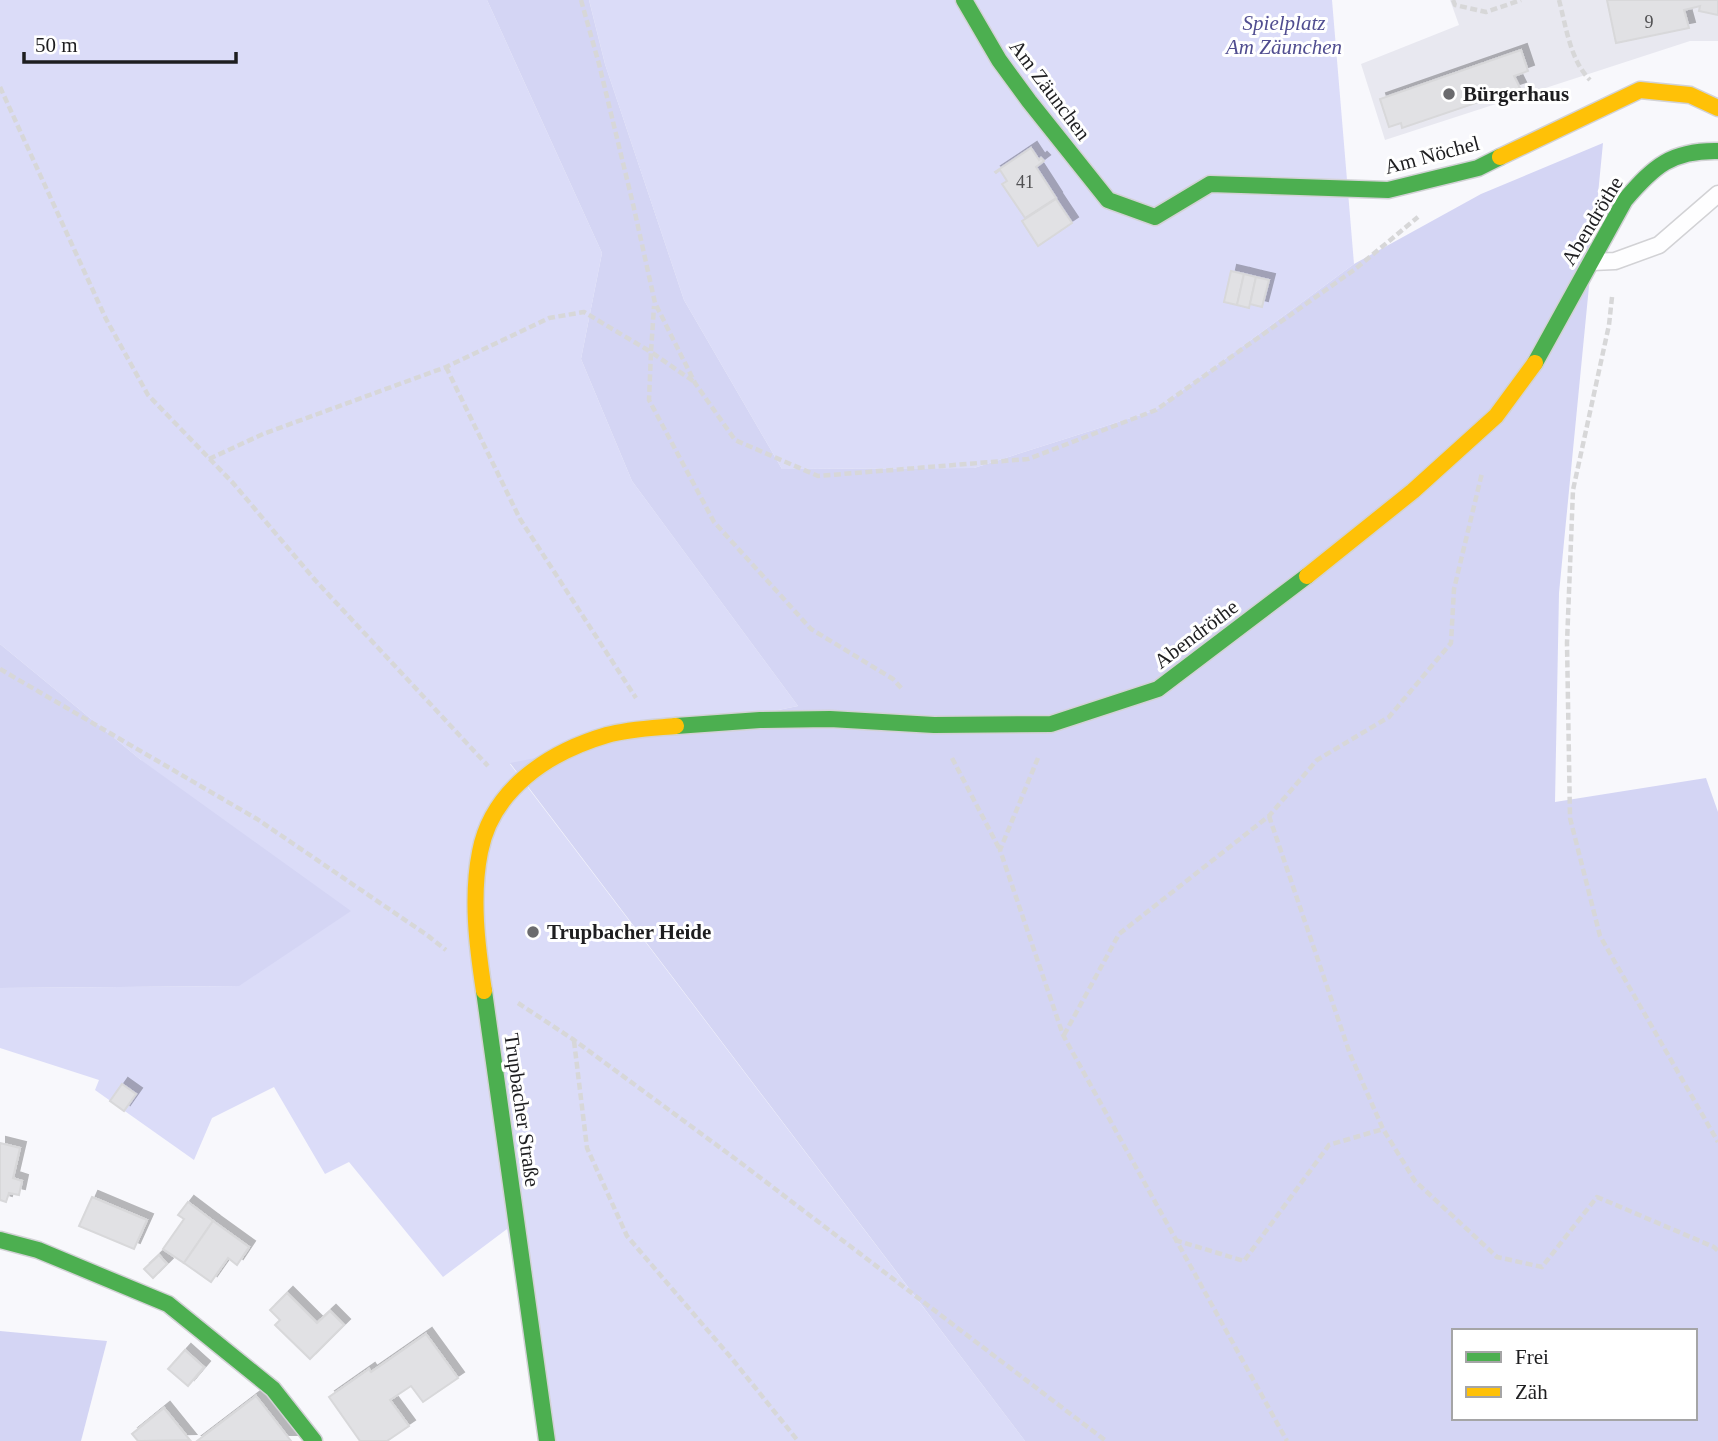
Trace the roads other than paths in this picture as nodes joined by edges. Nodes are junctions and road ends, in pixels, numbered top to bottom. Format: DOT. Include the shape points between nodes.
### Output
graph roads {
  1 [pos="964,0"];
  2 [pos="1718,108"];
  3 [pos="1718,151"];
  4 [pos="1718,194"];
  5 [pos="1108,201"];
  6 [pos="1590,262"];
  7 [pos="510,790"];
  8 [pos="0,1240"];
  9 [pos="314,1441"];
  10 [pos="547,1441"];
  1 -- 5 [label="street, Am Zäunchen" via="999,60"];
  2 -- 5 [label="street, Am Nöchel" via="1690,94 1640,90 1478,168 1388,190 1210,184 1155,216"];
  3 -- 6 [label="street, Abendröthe" via="1692,152 1667,160 1644,177 1625,200"];
  4 -- 6 [label="lane" via="1659,245 1615,261"];
  6 -- 7 [label="street, Abendröthe" via="1536,362 1496,416 1413,491 1158,689 1051,724 760,720 609,734 538,766"];
  7 -- 10 [label="street, Trupbacher Straße" via="490,821 480,850 475,887 477,925"];
  8 -- 9 [label="street" via="38,1250 168,1304 273,1389"];
}
